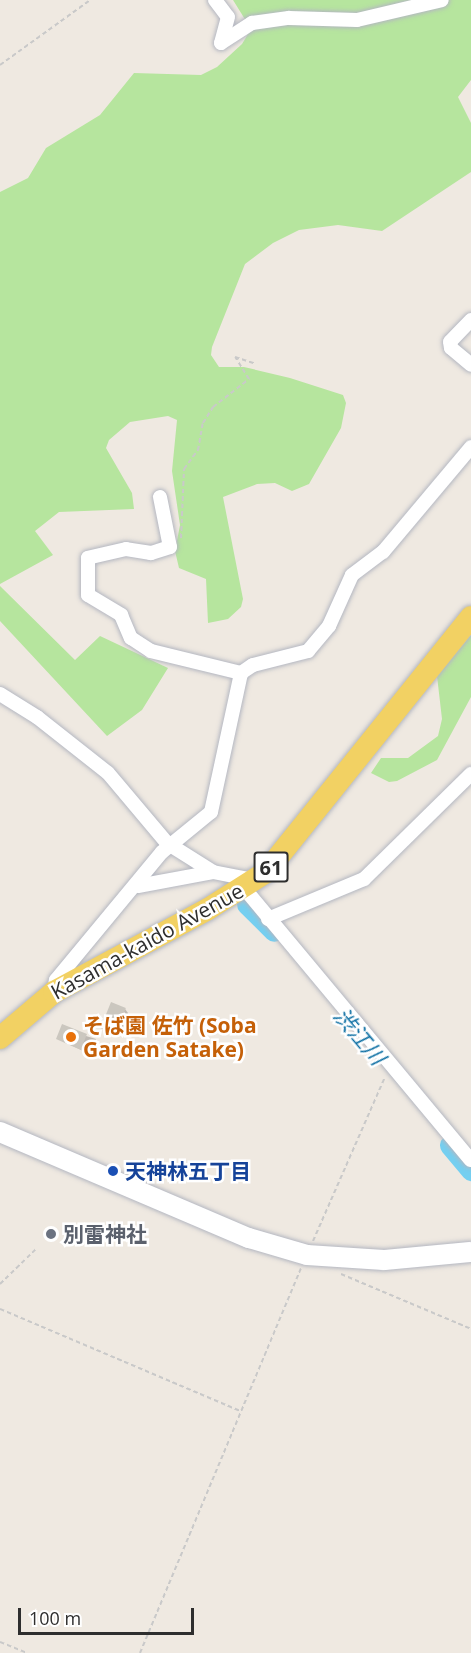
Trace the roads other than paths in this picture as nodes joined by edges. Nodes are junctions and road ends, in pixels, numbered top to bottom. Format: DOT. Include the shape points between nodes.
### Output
graph roads {
  1 [pos="215,0"];
  2 [pos="441,0"];
  3 [pos="471,320"];
  4 [pos="471,365"];
  5 [pos="471,447"];
  6 [pos="160,497"];
  7 [pos="471,617"];
  8 [pos="240,673"];
  9 [pos="0,694"];
  10 [pos="471,774"];
  11 [pos="172,846"];
  12 [pos="213,872"];
  13 [pos="250,884"];
  14 [pos="138,886"];
  15 [pos="268,919"];
  16 [pos="54,992"];
  17 [pos="0,1038"];
  18 [pos="0,1132"];
  19 [pos="471,1160"];
  20 [pos="471,1252"];
  1 -- 2 [label="street" via="228,17 221,44 252,23 289,18 357,20"];
  3 -- 4 [label="street" via="450,342 450,348"];
  5 -- 8 [label="street" via="383,552 352,575 329,626 308,651 253,665"];
  6 -- 8 [label="street" via="172,545 160,552 132,548 88,558 88,595 121,615 131,638 151,651"];
  7 -- 13 [label="main road, Kasama-kaido Avenue / 61" via="299,836"];
  8 -- 11 [label="street" via="212,812"];
  9 -- 11 [label="street" via="37,717 108,773"];
  10 -- 15 [label="street" via="357,884"];
  11 -- 12 [label="street"];
  11 -- 14 [label="street" via="162,852"];
  12 -- 13 [label="street"];
  12 -- 14 [label="street"];
  13 -- 15 [label="street"];
  13 -- 16 [label="main road, Kasama-kaido Avenue / 61"];
  14 -- 16 [label="street" via="56,980"];
  15 -- 19 [label="street"];
  16 -- 17 [label="main road, Kasama-kaido Avenue / 61"];
  18 -- 20 [label="street" via="249,1238 307,1255 384,1260"];
}
